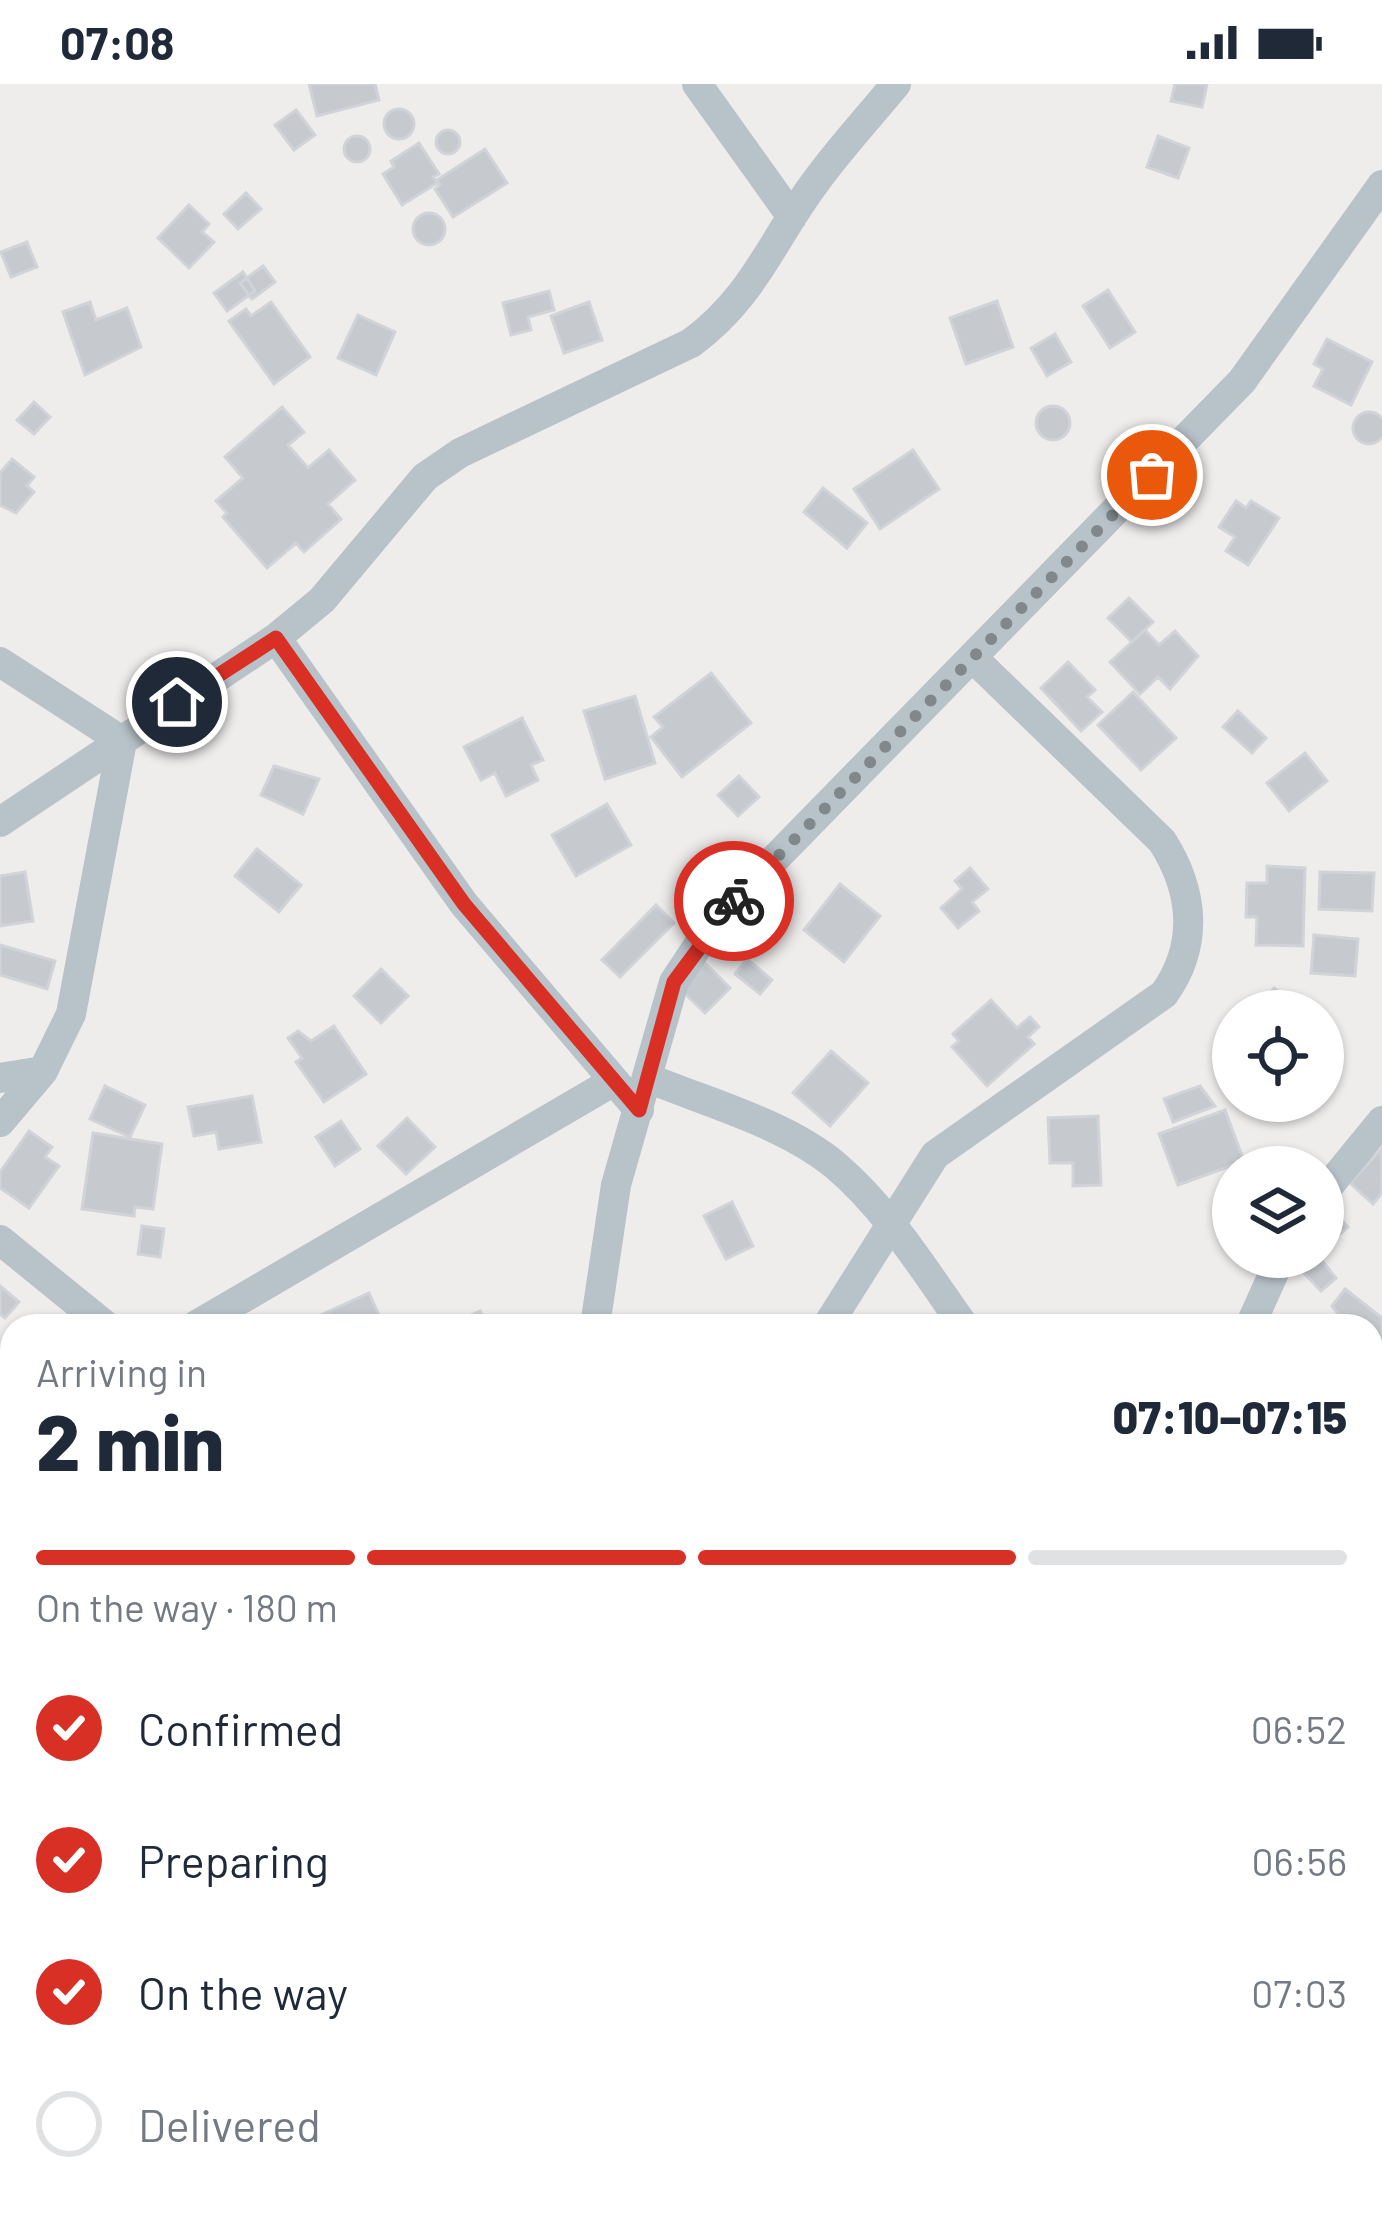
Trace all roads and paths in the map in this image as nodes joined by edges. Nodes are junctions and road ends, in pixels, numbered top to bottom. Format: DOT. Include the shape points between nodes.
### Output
graph roads {
  1 [pos="698,84"];
  2 [pos="896,84"];
  3 [pos="1382,185"];
  4 [pos="792,217"];
  5 [pos="276,638"];
  6 [pos="974,659"];
  7 [pos="0,662"];
  8 [pos="122,741"];
  9 [pos="0,823"];
  10 [pos="43,1071"];
  11 [pos="0,1078"];
  12 [pos="647,1078"];
  13 [pos="614,1081"];
  14 [pos="639,1110"];
  15 [pos="1382,1121"];
  16 [pos="0,1122"];
  17 [pos="1344,1167"];
  18 [pos="890,1224"];
  19 [pos="0,1240"];
  20 [pos="1272,1278"];
  21 [pos="91,1314"];
  22 [pos="216,1314"];
  23 [pos="597,1314"];
  24 [pos="834,1314"];
  25 [pos="955,1314"];
  26 [pos="1255,1314"];
  1 -- 4 [label="street"];
  2 -- 4 [label="street"];
  3 -- 6 [label="street" via="1242,381"];
  4 -- 5 [label="street" via="723,320 424,477 322,600"];
  5 -- 8 [label="street"];
  5 -- 13 [label="street" via="464,904"];
  6 -- 12 [label="street" via="715,920 674,982"];
  6 -- 18 [label="street" via="1162,841 1179,868 1190,941 1185,966 1164,994 958,1135 935,1155"];
  7 -- 8 [label="street"];
  8 -- 9 [label="street"];
  8 -- 10 [label="street" via="71,1014"];
  10 -- 11 [label="street"];
  10 -- 16 [label="street"];
  12 -- 14 [label="street"];
  12 -- 18 [label="street" via="831,1162"];
  13 -- 14 [label="street"];
  13 -- 22 [label="street"];
  14 -- 23 [label="street" via="616,1185"];
  15 -- 17 [label="street"];
  18 -- 24 [label="street"];
  18 -- 25 [label="street"];
  19 -- 21 [label="street"];
  20 -- 26 [label="street"];
}
